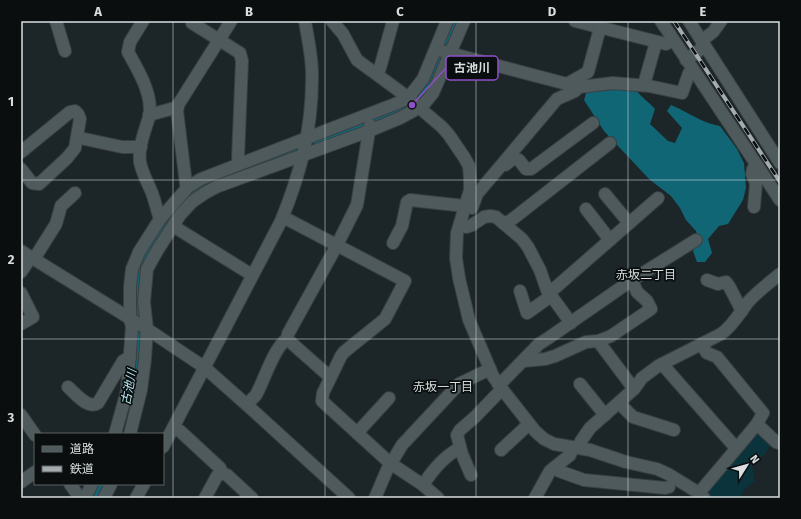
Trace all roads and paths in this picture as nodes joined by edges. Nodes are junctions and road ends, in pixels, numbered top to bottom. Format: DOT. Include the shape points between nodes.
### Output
graph roads {
  1 [pos="56,21"];
  2 [pos="143,21"];
  3 [pos="193,21"];
  4 [pos="230,21"];
  5 [pos="305,21"];
  6 [pos="332,21"];
  7 [pos="393,21"];
  8 [pos="447,21"];
  9 [pos="464,21"];
  10 [pos="575,21"];
  11 [pos="660,21"];
  12 [pos="689,21"];
  13 [pos="721,21"];
  14 [pos="600,28"];
  15 [pos="220,40"];
  16 [pos="673,40"];
  17 [pos="656,42"];
  18 [pos="702,43"];
  19 [pos="65,51"];
  20 [pos="443,51"];
  21 [pos="690,65"];
  22 [pos="377,74"];
  23 [pos="645,81"];
  24 [pos="414,103"];
  25 [pos="178,107"];
  26 [pos="149,115"];
  27 [pos="370,122"];
  28 [pos="593,123"];
  29 [pos="80,138"];
  30 [pos="307,139"];
  31 [pos="610,143"];
  32 [pos="141,147"];
  33 [pos="21,152"];
  34 [pos="304,154"];
  35 [pos="780,163"];
  36 [pos="757,165"];
  37 [pos="21,169"];
  38 [pos="236,171"];
  39 [pos="496,172"];
  40 [pos="188,188"];
  41 [pos="75,193"];
  42 [pos="605,194"];
  43 [pos="658,198"];
  44 [pos="780,200"];
  45 [pos="465,206"];
  46 [pos="754,207"];
  47 [pos="586,209"];
  48 [pos="283,217"];
  49 [pos="160,219"];
  50 [pos="503,222"];
  51 [pos="629,223"];
  52 [pos="173,226"];
  53 [pos="462,226"];
  54 [pos="610,240"];
  55 [pos="696,240"];
  56 [pos="393,243"];
  57 [pos="337,245"];
  58 [pos="29,256"];
  59 [pos="21,272"];
  60 [pos="252,275"];
  61 [pos="778,279"];
  62 [pos="632,280"];
  63 [pos="707,280"];
  64 [pos="520,291"];
  65 [pos="21,293"];
  66 [pos="549,293"];
  67 [pos="742,311"];
  68 [pos="130,318"];
  69 [pos="571,323"];
  70 [pos="21,324"];
  71 [pos="147,329"];
  72 [pos="287,339"];
  73 [pos="598,341"];
  74 [pos="702,344"];
  75 [pos="130,357"];
  76 [pos="523,361"];
  77 [pos="662,364"];
  78 [pos="204,367"];
  79 [pos="490,368"];
  80 [pos="330,377"];
  81 [pos="580,384"];
  82 [pos="68,387"];
  83 [pos="500,387"];
  84 [pos="634,389"];
  85 [pos="389,398"];
  86 [pos="619,403"];
  87 [pos="247,404"];
  88 [pos="21,415"];
  89 [pos="605,415"];
  90 [pos="664,415"];
  91 [pos="529,424"];
  92 [pos="655,424"];
  93 [pos="757,424"];
  94 [pos="174,426"];
  95 [pos="674,430"];
  96 [pos="115,433"];
  97 [pos="130,433"];
  98 [pos="357,433"];
  99 [pos="34,434"];
  100 [pos="779,443"];
  101 [pos="164,445"];
  102 [pos="576,447"];
  103 [pos="460,448"];
  104 [pos="736,448"];
  105 [pos="501,450"];
  106 [pos="390,464"];
  107 [pos="555,467"];
  108 [pos="34,473"];
  109 [pos="222,473"];
  110 [pos="471,475"];
  111 [pos="21,482"];
  112 [pos="71,485"];
  113 [pos="92,485"];
  114 [pos="110,485"];
  115 [pos="143,485"];
  116 [pos="423,485"];
  117 [pos="669,487"];
  118 [pos="701,495"];
  119 [pos="80,498"];
  120 [pos="86,498"];
  121 [pos="104,498"];
  122 [pos="136,498"];
  123 [pos="205,498"];
  124 [pos="252,498"];
  125 [pos="349,498"];
  126 [pos="375,498"];
  127 [pos="438,498"];
  128 [pos="535,498"];
  1 -- 19 [label="street"];
  2 -- 26 [label="street" via="130,42 128,52 148,93"];
  3 -- 15 [label="street" via="192,23"];
  4 -- 15 [label="street"];
  5 -- 30 [label="street" via="312,78"];
  6 -- 22 [label="street" via="343,34 357,60"];
  7 -- 22 [label="street"];
  8 -- 20 [label="street"];
  9 -- 20 [label="street"];
  10 -- 14 [label="street"];
  11 -- 16 [label="street"];
  12 -- 18 [label="street"];
  13 -- 18 [label="street"];
  14 -- 17 [label="street"];
  14 -- 20 [label="street" via="588,72 567,84"];
  15 -- 25 [label="street"];
  15 -- 38 [label="street" via="240,53 242,61"];
  16 -- 17 [label="street" via="666,44"];
  16 -- 21 [label="street"];
  17 -- 23 [label="street"];
  18 -- 21 [label="street"];
  18 -- 35 [label="street"];
  20 -- 24 [label="street" via="418,87"];
  21 -- 36 [label="street"];
  21 -- 39 [label="street" via="682,93 649,86 612,83 579,87 557,99"];
  22 -- 24 [label="street"];
  24 -- 27 [label="street"];
  24 -- 45 [label="street" via="449,135 469,166 470,190"];
  25 -- 26 [label="street"];
  25 -- 40 [label="street"];
  26 -- 32 [label="street"];
  27 -- 30 [label="street"];
  27 -- 34 [label="street"];
  27 -- 57 [label="street" via="357,205"];
  28 -- 39 [label="street" via="531,169 526,169 514,158"];
  29 -- 32 [label="street" via="122,147"];
  30 -- 34 [label="street"];
  30 -- 38 [label="street"];
  31 -- 50 [label="street" via="510,221"];
  32 -- 49 [label="street" via="140,161"];
  33 -- 37 [label="street" via="70,112 75,111 78,114 80,119 75,148 67,158 39,184 32,183"];
  34 -- 38 [label="street"];
  34 -- 48 [label="street"];
  36 -- 44 [label="street"];
  36 -- 46 [label="street" via="752,174 756,183"];
  38 -- 40 [label="street" via="201,179"];
  38 -- 52 [label="street" via="192,202"];
  39 -- 53 [label="street" via="477,194 468,218"];
  40 -- 49 [label="street"];
  41 -- 58 [label="street" via="61,206 56,224"];
  42 -- 51 [label="street"];
  43 -- 51 [label="street"];
  45 -- 53 [label="street"];
  45 -- 56 [label="street" via="410,200 407,202 402,226"];
  47 -- 54 [label="street"];
  48 -- 57 [label="street"];
  48 -- 60 [label="street"];
  49 -- 68 [label="street" via="139,252 132,269"];
  50 -- 53 [label="street" via="490,216 472,225"];
  50 -- 66 [label="street" via="528,247"];
  51 -- 54 [label="street"];
  52 -- 60 [label="street"];
  52 -- 71 [label="street" via="147,269 144,302"];
  53 -- 79 [label="street" via="456,247 456,258 466,310"];
  54 -- 66 [label="street"];
  55 -- 62 [label="street"];
  57 -- 72 [label="street"];
  57 -- 80 [label="street" via="405,280 385,319 344,352"];
  58 -- 59 [label="street"];
  58 -- 68 [label="street"];
  60 -- 78 [label="street"];
  61 -- 67 [label="street" via="762,288"];
  62 -- 69 [label="street"];
  62 -- 73 [label="street" via="637,292 652,309 611,336"];
  63 -- 67 [label="street" via="718,284 726,282"];
  64 -- 66 [label="street" via="527,313"];
  65 -- 70 [label="street" via="34,317"];
  66 -- 69 [label="street"];
  67 -- 74 [label="street" via="728,329"];
  68 -- 71 [label="street"];
  68 -- 75 [label="street"];
  69 -- 76 [label="street" via="539,344"];
  71 -- 78 [label="street"];
  71 -- 97 [label="street" via="141,390"];
  72 -- 80 [label="street"];
  72 -- 87 [label="street" via="275,355 255,396"];
  73 -- 76 [label="street" via="586,342 545,359"];
  73 -- 84 [label="street"];
  74 -- 77 [label="street"];
  74 -- 93 [label="street" via="707,353 717,357 763,413"];
  75 -- 82 [label="street" via="123,361 94,406 89,405"];
  75 -- 96 [label="street" via="127,391"];
  76 -- 83 [label="street"];
  77 -- 84 [label="street" via="642,378"];
  77 -- 104 [label="street"];
  78 -- 87 [label="street"];
  78 -- 94 [label="street"];
  79 -- 83 [label="street"];
  79 -- 106 [label="street" via="459,384 402,445"];
  80 -- 98 [label="street" via="322,401"];
  81 -- 89 [label="street"];
  83 -- 91 [label="street"];
  83 -- 103 [label="street" via="476,417 460,430 457,435"];
  84 -- 86 [label="street"];
  85 -- 98 [label="street"];
  86 -- 89 [label="street"];
  86 -- 92 [label="street" via="633,417"];
  87 -- 125 [label="street"];
  88 -- 99 [label="street"];
  89 -- 102 [label="street" via="590,428"];
  90 -- 92 [label="street"];
  91 -- 102 [label="street" via="549,441 560,446"];
  91 -- 105 [label="street"];
  92 -- 95 [label="street"];
  93 -- 100 [label="street"];
  93 -- 104 [label="street"];
  94 -- 101 [label="street"];
  94 -- 109 [label="street" via="220,468"];
  98 -- 106 [label="street"];
  102 -- 107 [label="street"];
  102 -- 118 [label="street" via="657,469"];
  103 -- 110 [label="street"];
  103 -- 116 [label="street" via="441,462"];
  104 -- 118 [label="street"];
  106 -- 116 [label="street"];
  106 -- 126 [label="street"];
  107 -- 117 [label="street" via="559,471 584,480"];
  107 -- 128 [label="street" via="550,471"];
  108 -- 111 [label="street"];
  109 -- 123 [label="street" via="217,476"];
  109 -- 124 [label="street"];
  112 -- 119 [label="street"];
  113 -- 120 [label="street"];
  114 -- 121 [label="street"];
  115 -- 122 [label="street"];
  116 -- 127 [label="street"];
}
